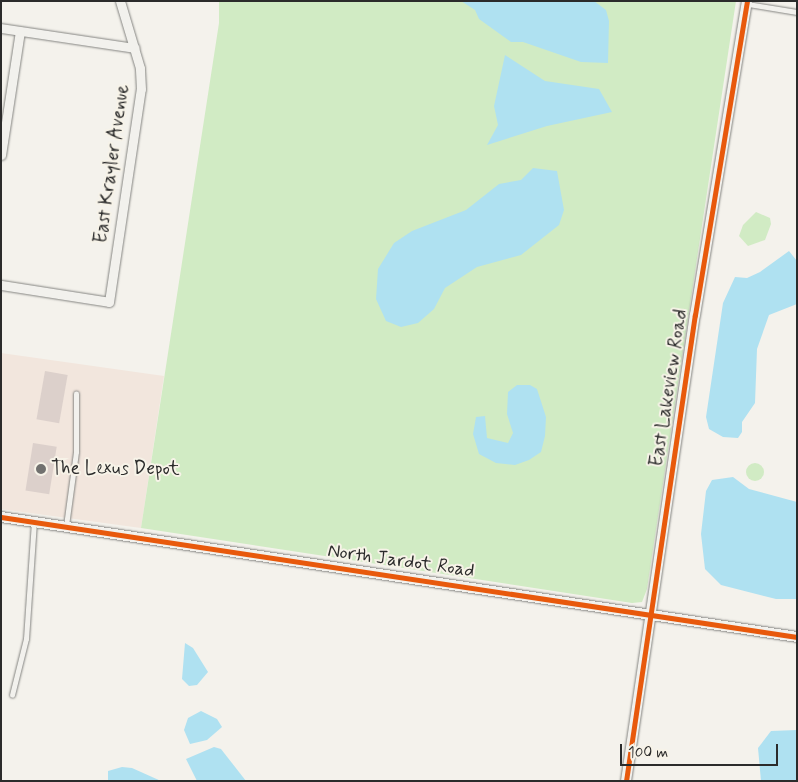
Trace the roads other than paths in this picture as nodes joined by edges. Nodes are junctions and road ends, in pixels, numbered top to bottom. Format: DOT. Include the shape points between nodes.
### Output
graph roads {
  1 [pos="120,1"];
  2 [pos="747,3"];
  3 [pos="797,12"];
  4 [pos="1,28"];
  5 [pos="20,31"];
  6 [pos="135,48"];
  7 [pos="1,155"];
  8 [pos="1,285"];
  9 [pos="76,394"];
  10 [pos="1,517"];
  11 [pos="34,522"];
  12 [pos="66,527"];
  13 [pos="650,613"];
  14 [pos="797,637"];
  15 [pos="12,695"];
  16 [pos="626,781"];
  1 -- 6 [label="street, East Krayler Avenue"];
  2 -- 3 [label="lane"];
  2 -- 13 [label="street, East Lakeview Road"];
  4 -- 5 [label="street"];
  5 -- 6 [label="street"];
  5 -- 7 [label="street"];
  6 -- 8 [label="street, East Krayler Avenue" via="141,89 110,302"];
  9 -- 12 [label="lane" via="76,452"];
  10 -- 11 [label="street, North Jardot Road"];
  11 -- 12 [label="street, North Jardot Road"];
  11 -- 15 [label="lane" via="26,639"];
  12 -- 13 [label="street, North Jardot Road"];
  13 -- 14 [label="street, North Jardot Road"];
  13 -- 16 [label="street, East Lakeview Road"];
}
